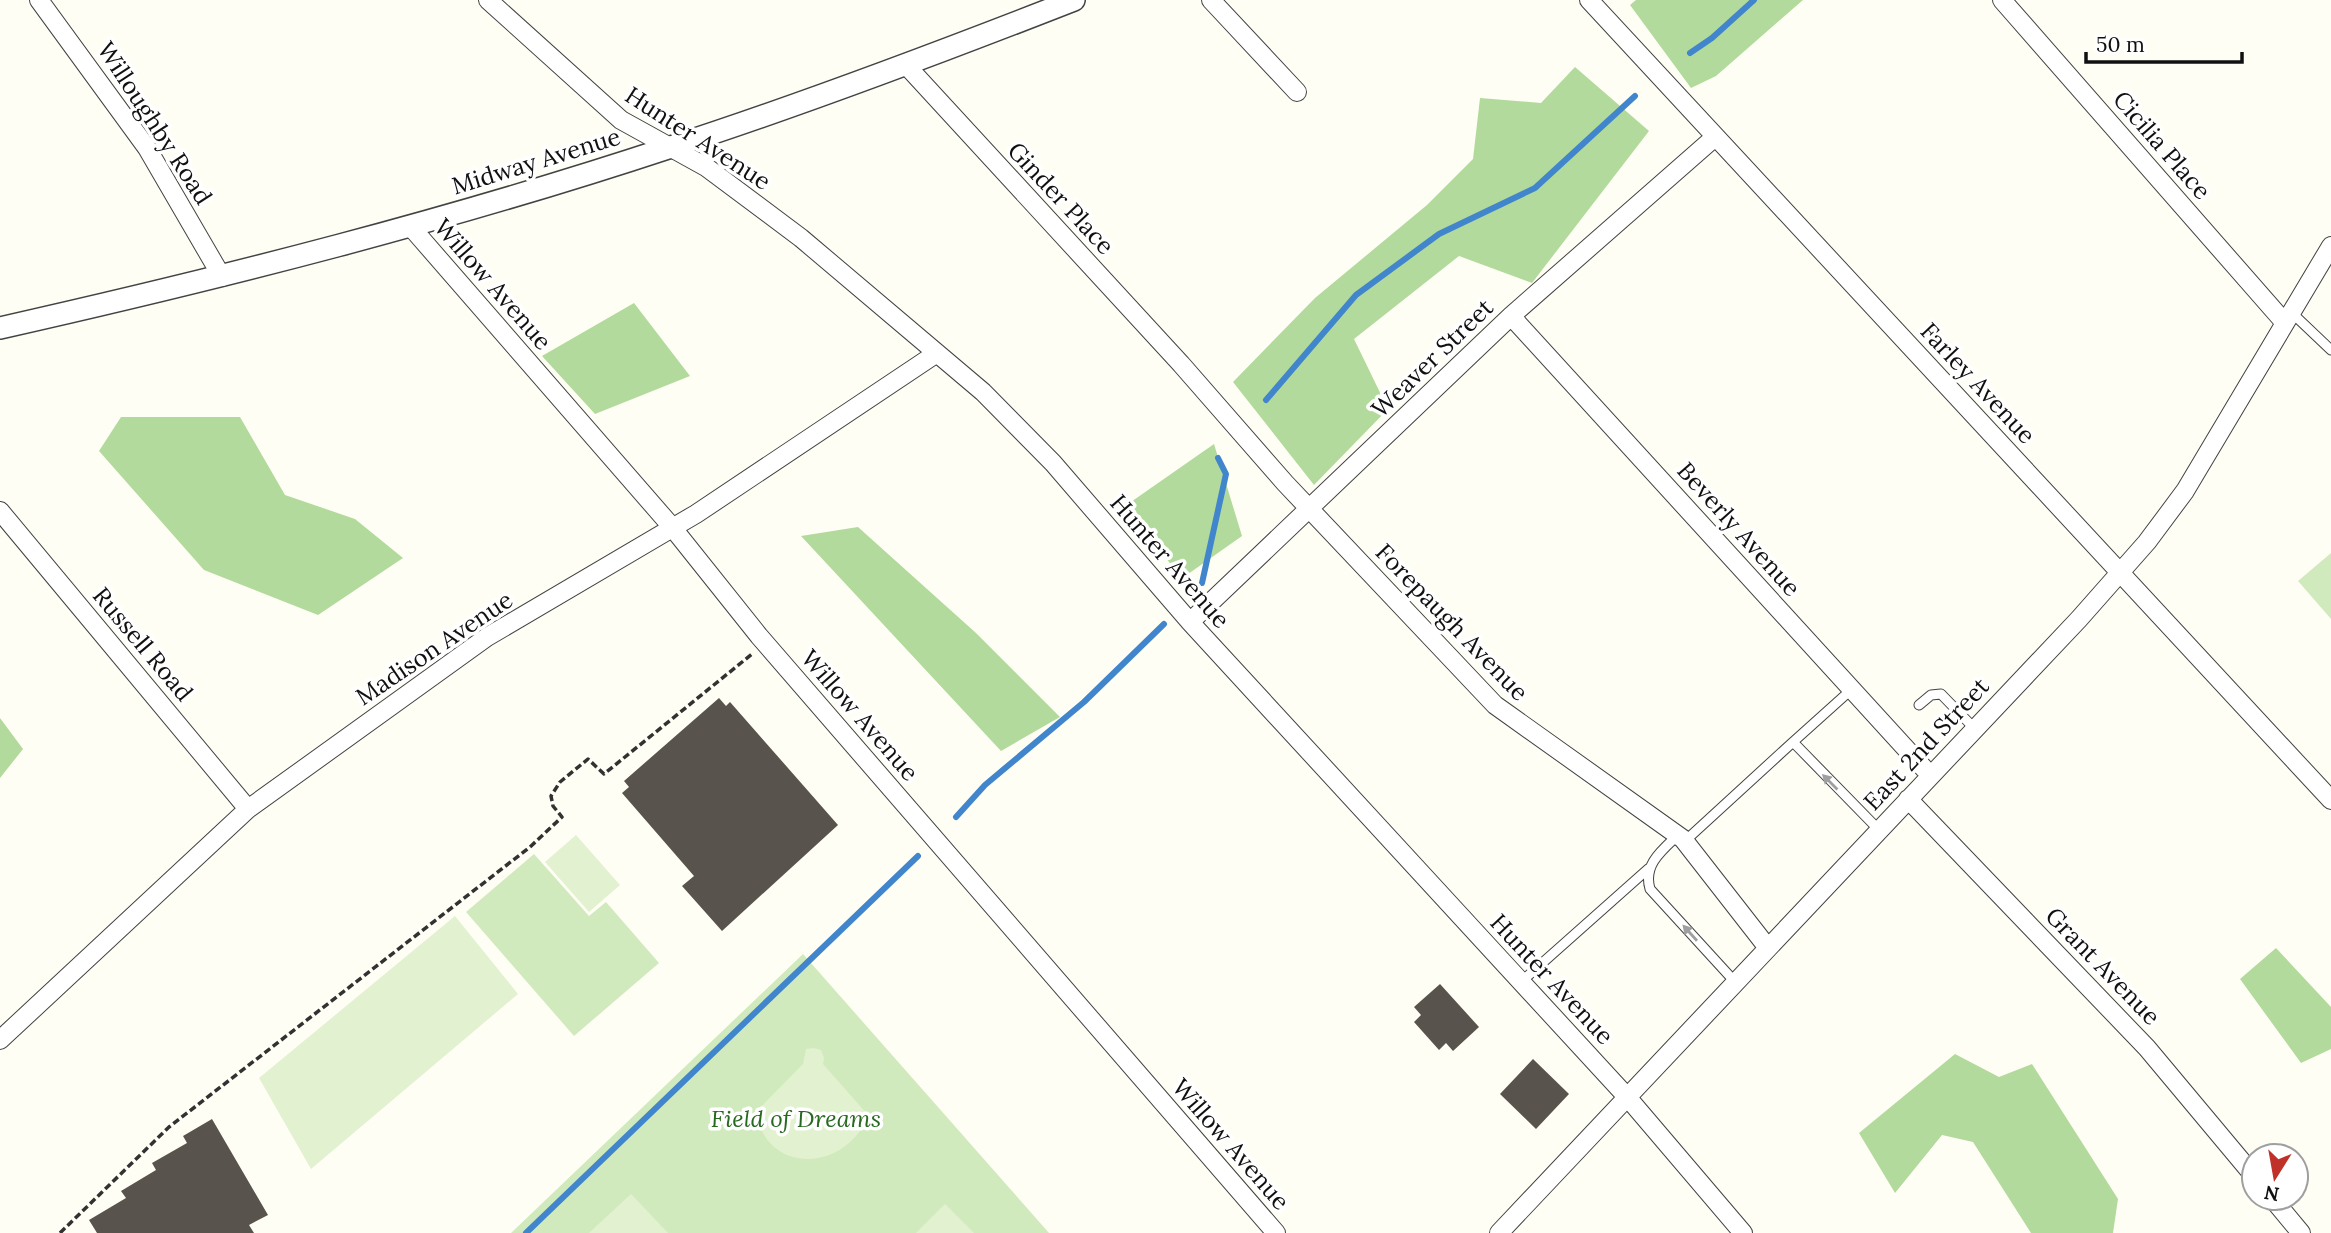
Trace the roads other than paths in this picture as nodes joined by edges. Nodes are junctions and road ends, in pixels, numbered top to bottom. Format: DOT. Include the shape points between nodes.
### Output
graph roads {
  1 [pos="39,0"];
  2 [pos="488,0"];
  3 [pos="1074,0"];
  4 [pos="1211,0"];
  5 [pos="1589,0"];
  6 [pos="2002,0"];
  7 [pos="906,65"];
  8 [pos="1297,92"];
  9 [pos="1715,136"];
  10 [pos="670,147"];
  11 [pos="411,227"];
  12 [pos="2331,246"];
  13 [pos="222,277"];
  14 [pos="1511,316"];
  15 [pos="2288,317"];
  16 [pos="0,328"];
  17 [pos="2331,350"];
  18 [pos="937,353"];
  19 [pos="1181,364"];
  20 [pos="1309,509"];
  21 [pos="0,511"];
  22 [pos="672,527"];
  23 [pos="2120,572"];
  24 [pos="1190,622"];
  25 [pos="1852,689"];
  26 [pos="1919,705"];
  27 [pos="1974,728"];
  28 [pos="1793,742"];
  29 [pos="1930,775"];
  30 [pos="1908,799"];
  31 [pos="2331,800"];
  32 [pos="248,808"];
  33 [pos="1879,830"];
  34 [pos="1681,838"];
  35 [pos="1649,869"];
  36 [pos="1769,948"];
  37 [pos="1521,982"];
  38 [pos="1736,984"];
  39 [pos="0,1040"];
  40 [pos="1628,1098"];
  41 [pos="2240,1159"];
  42 [pos="2284,1212"];
  43 [pos="1276,1233"];
  44 [pos="1499,1233"];
  45 [pos="1743,1233"];
  46 [pos="2301,1233"];
  1 -- 13 [label="street, Willoughby Road" via="147,148"];
  2 -- 10 [label="street, Hunter Avenue" via="621,120"];
  3 -- 7 [label="street, Midway Avenue"];
  4 -- 8 [label="street"];
  5 -- 9 [label="street, Farley Avenue"];
  6 -- 15 [label="street, Cicilia Place"];
  7 -- 10 [label="street, Midway Avenue"];
  7 -- 19 [label="street, Ginder Place"];
  9 -- 14 [label="street, Weaver Street"];
  9 -- 23 [label="street, Farley Avenue"];
  10 -- 11 [label="street, Midway Avenue"];
  10 -- 18 [label="street, Hunter Avenue" via="706,167 801,238"];
  11 -- 13 [label="street, Midway Avenue"];
  11 -- 22 [label="street, Willow Avenue"];
  12 -- 15 [label="street, East 2nd Street"];
  13 -- 16 [label="street, Midway Avenue"];
  14 -- 20 [label="street, Weaver Street"];
  14 -- 25 [label="street, Beverly Avenue"];
  15 -- 17 [label="lane"];
  15 -- 23 [label="street, East 2nd Street" via="2185,491"];
  18 -- 22 [label="street, Madison Avenue"];
  18 -- 24 [label="street, Hunter Avenue" via="1053,463"];
  19 -- 20 [label="street, Forepaugh Avenue"];
  20 -- 24 [label="street, Weaver Street"];
  20 -- 34 [label="street, Forepaugh Avenue" via="1494,705"];
  21 -- 32 [label="street, Russell Road"];
  22 -- 32 [label="street, Madison Avenue" via="487,637"];
  22 -- 43 [label="street, Willow Avenue" via="759,636"];
  23 -- 27 [label="street, East 2nd Street"];
  23 -- 31 [label="street, Farley Avenue"];
  24 -- 37 [label="street, Hunter Avenue"];
  25 -- 28 [label="lane"];
  25 -- 29 [label="street, Beverly Avenue"];
  26 -- 27 [label="lane" via="1931,695 1941,694"];
  27 -- 29 [label="street, East 2nd Street"];
  33 -- 28 [label="lane, one-way"];
  28 -- 34 [label="lane"];
  29 -- 30 [label="street, East 2nd Street"];
  30 -- 33 [label="street, East 2nd Street"];
  30 -- 41 [label="street, Grant Avenue" via="2147,1048"];
  32 -- 39 [label="street, Madison Avenue"];
  33 -- 36 [label="street, East 2nd Street"];
  34 -- 35 [label="lane" via="1657,856"];
  34 -- 36 [label="street, Forepaugh Avenue"];
  35 -- 37 [label="lane"];
  38 -- 35 [label="lane, one-way" via="1650,889"];
  36 -- 38 [label="street, East 2nd Street"];
  37 -- 40 [label="street, Hunter Avenue"];
  38 -- 40 [label="street, East 2nd Street"];
  40 -- 44 [label="street, East 2nd Street"];
  40 -- 45 [label="street, Hunter Avenue"];
  42 -- 46 [label="street"];
}
